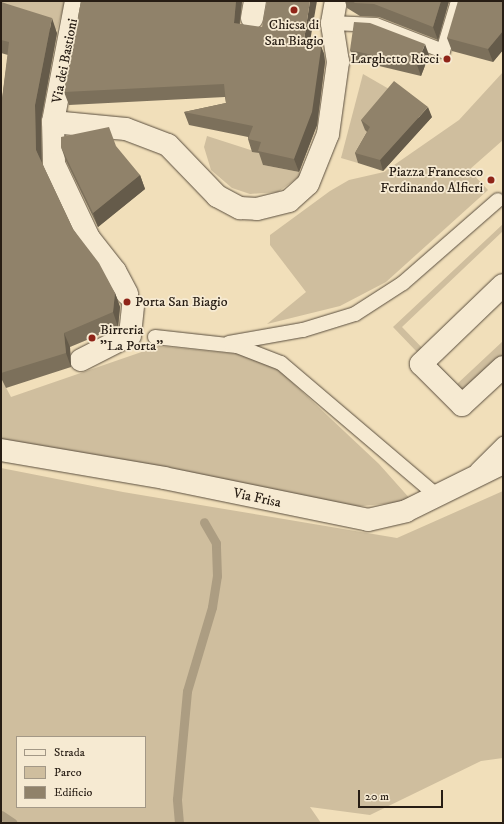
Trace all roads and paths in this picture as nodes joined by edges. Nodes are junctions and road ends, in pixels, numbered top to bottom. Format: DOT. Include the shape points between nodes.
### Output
graph roads {
  1 [pos="76,1"];
  2 [pos="336,1"];
  3 [pos="458,1"];
  4 [pos="332,23"];
  5 [pos="53,122"];
  6 [pos="498,200"];
  7 [pos="503,285"];
  8 [pos="155,337"];
  9 [pos="223,344"];
  10 [pos="81,360"];
  11 [pos="503,367"];
  12 [pos="1,450"];
  13 [pos="502,459"];
  14 [pos="437,496"];
  1 -- 5 [label="street, Via dei Bastioni"];
  2 -- 4 [label="street"];
  3 -- 4 [label="lane" via="443,50 376,25"];
  4 -- 5 [label="street" via="338,62 328,134 316,171 299,195 275,206 240,208 217,196 178,152 138,132"];
  5 -- 10 [label="street, Via dei Bastioni" via="54,164 89,238 130,300 130,335"];
  6 -- 9 [label="lane" via="403,283 355,314 304,330"];
  7 -- 11 [label="street" via="421,364 462,405"];
  8 -- 9 [label="lane"];
  9 -- 14 [label="lane" via="281,363"];
  12 -- 14 [label="street, Via Frisa" via="164,478 368,520 406,512"];
  13 -- 14 [label="street, Via Frisa" via="464,483"];
}
